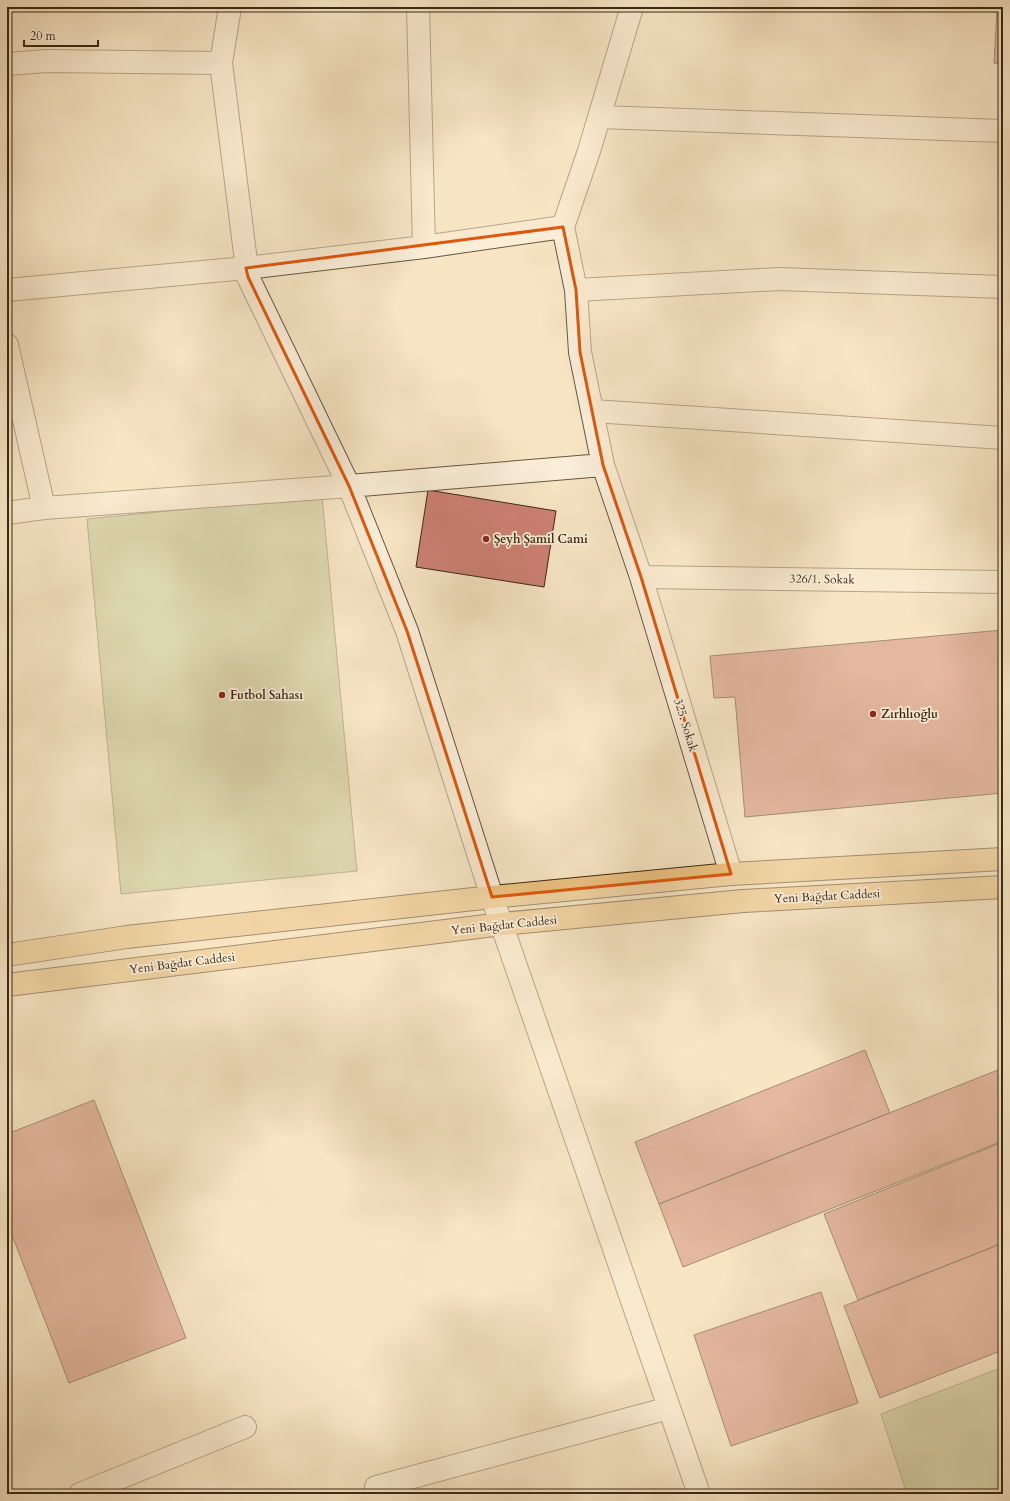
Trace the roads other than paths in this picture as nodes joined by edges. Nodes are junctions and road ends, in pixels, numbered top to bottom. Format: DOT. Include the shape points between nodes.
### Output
graph roads {
  1 [pos="230,7"];
  2 [pos="418,7"];
  3 [pos="632,7"];
  4 [pos="7,64"];
  5 [pos="221,64"];
  6 [pos="600,117"];
  7 [pos="1003,131"];
  8 [pos="563,227"];
  9 [pos="424,247"];
  10 [pos="246,268"];
  11 [pos="1003,287"];
  12 [pos="7,290"];
  13 [pos="576,290"];
  14 [pos="7,345"];
  15 [pos="593,411"];
  16 [pos="1003,438"];
  17 [pos="603,465"];
  18 [pos="349,486"];
  19 [pos="44,508"];
  20 [pos="7,512"];
  21 [pos="641,577"];
  22 [pos="1003,582"];
  23 [pos="1003,859"];
  24 [pos="731,874"];
  25 [pos="1003,887"];
  26 [pos="492,897"];
  27 [pos="502,924"];
  28 [pos="7,955"];
  29 [pos="7,985"];
  30 [pos="669,1408"];
  31 [pos="245,1427"];
  32 [pos="376,1487"];
  33 [pos="80,1494"];
  34 [pos="698,1494"];
  1 -- 5 [label="street"];
  2 -- 9 [label="street"];
  3 -- 6 [label="street"];
  4 -- 5 [label="street" via="47,61"];
  5 -- 10 [label="street"];
  6 -- 7 [label="street"];
  6 -- 8 [label="street"];
  8 -- 9 [label="street"];
  8 -- 13 [label="street, 325. Sokak"];
  9 -- 10 [label="street"];
  10 -- 12 [label="street"];
  10 -- 18 [label="street" via="248,277"];
  11 -- 13 [label="street" via="780,279"];
  13 -- 15 [label="street, 325. Sokak" via="580,352"];
  14 -- 19 [label="street"];
  15 -- 16 [label="street"];
  15 -- 17 [label="street, 325. Sokak"];
  17 -- 18 [label="street"];
  17 -- 21 [label="street, 325. Sokak"];
  18 -- 19 [label="street"];
  18 -- 26 [label="street" via="407,631"];
  19 -- 20 [label="street"];
  21 -- 22 [label="street, 326/1. Sokak"];
  21 -- 24 [label="street, 325. Sokak"];
  23 -- 24 [label="main road"];
  24 -- 26 [label="main road"];
  25 -- 27 [label="main road, Yeni Bağdat Caddesi" via="742,901"];
  26 -- 27 [label="street"];
  26 -- 28 [label="main road" via="127,937"];
  27 -- 29 [label="main road, Yeni Bağdat Caddesi"];
  27 -- 30 [label="street"];
  30 -- 32 [label="street"];
  30 -- 34 [label="street"];
  31 -- 33 [label="street"];
}
